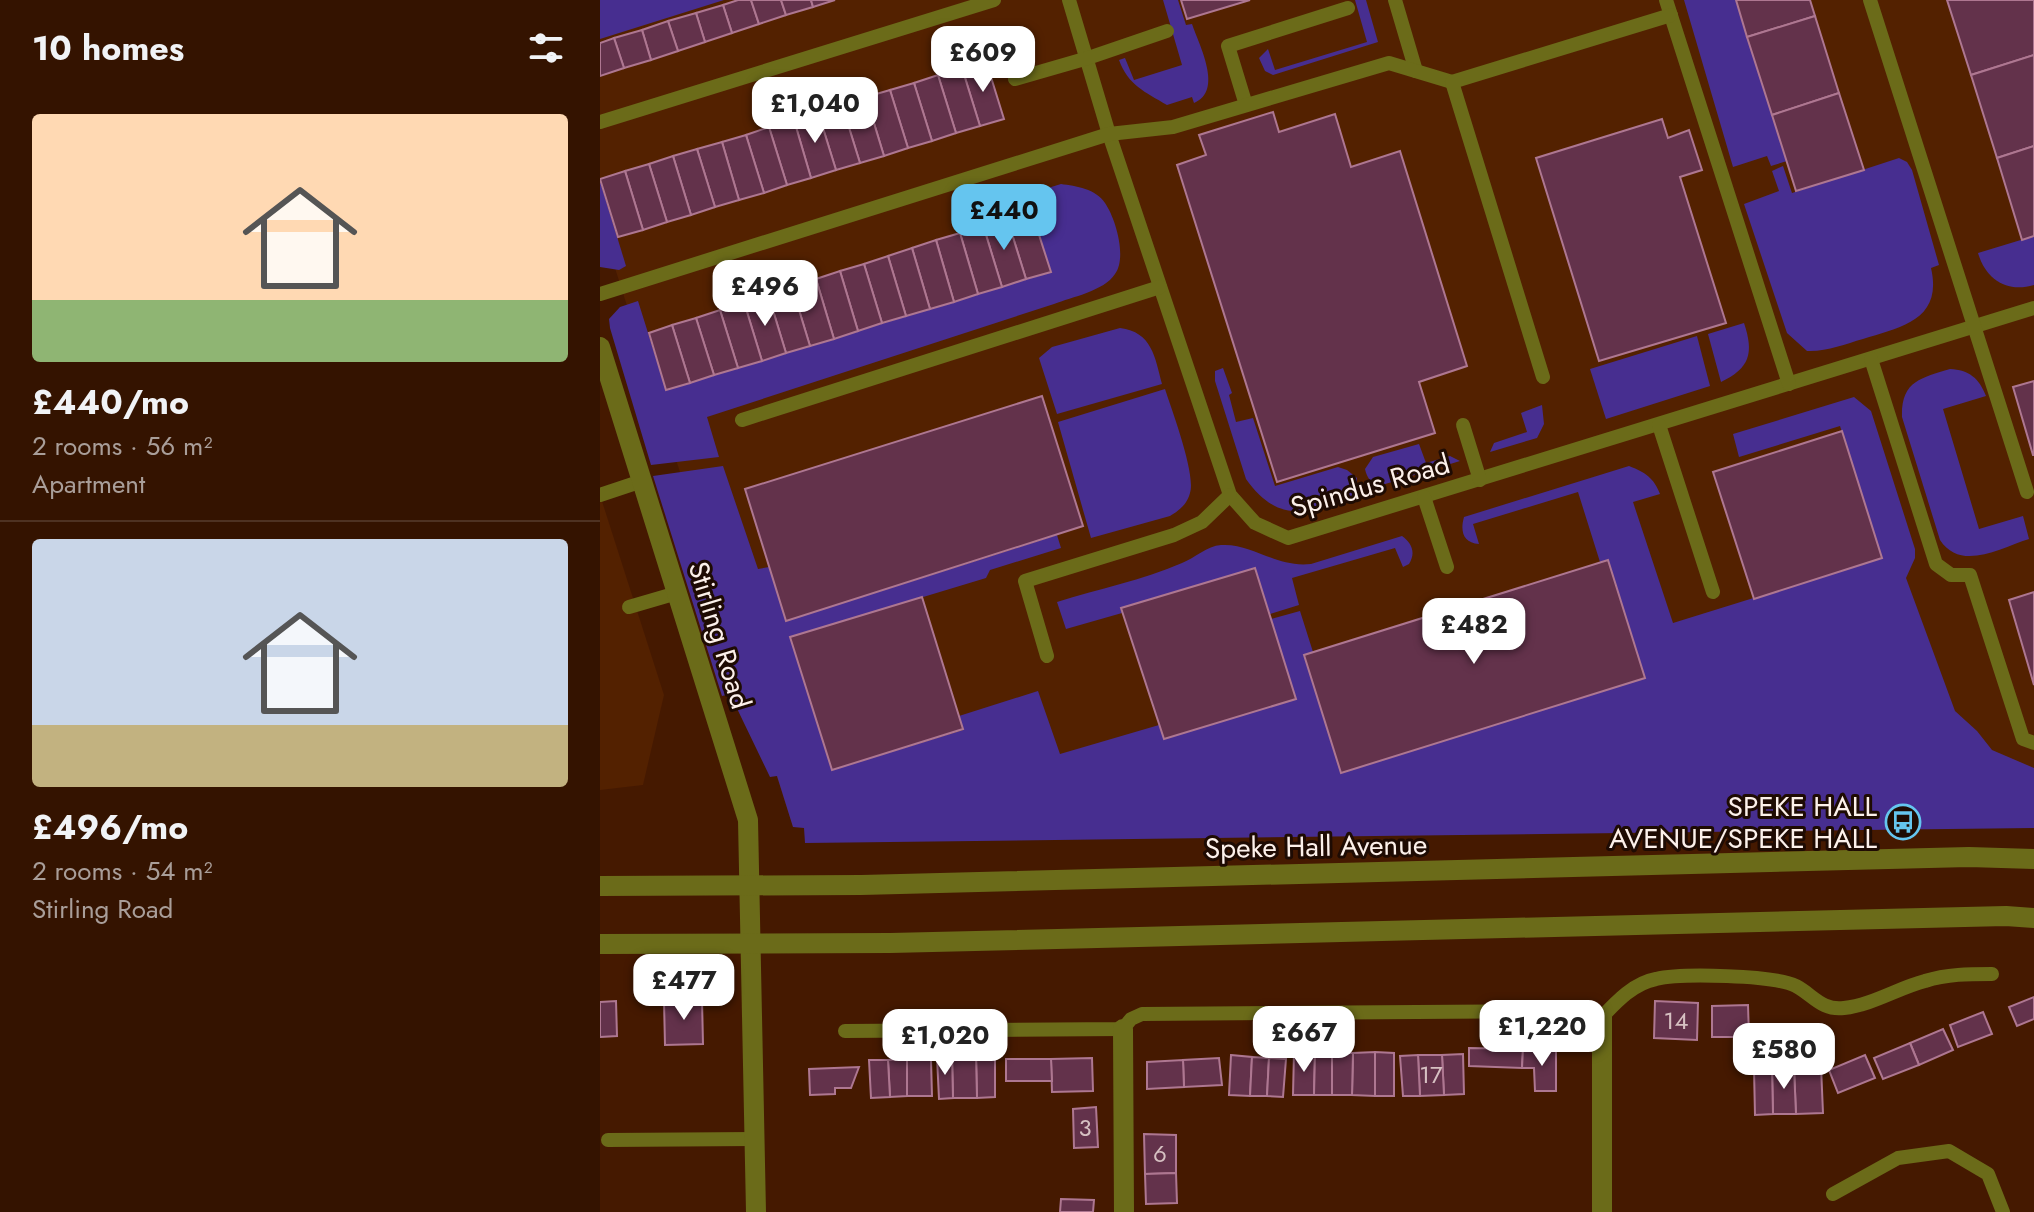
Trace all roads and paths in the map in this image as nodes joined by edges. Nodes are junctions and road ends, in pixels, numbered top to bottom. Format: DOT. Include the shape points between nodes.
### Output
graph roads {
  1 [pos="994,0"];
  2 [pos="1069,0"];
  3 [pos="1395,0"];
  4 [pos="1870,0"];
  5 [pos="1348,8"];
  6 [pos="1668,8"];
  7 [pos="1167,31"];
  8 [pos="1088,58"];
  9 [pos="1416,71"];
  10 [pos="1015,79"];
  11 [pos="1452,82"];
  12 [pos="1246,105"];
  13 [pos="600,122"];
  14 [pos="1109,134"];
  15 [pos="1160,287"];
  16 [pos="600,294"];
  17 [pos="2034,308"];
  18 [pos="1976,326"];
  19 [pos="600,347"];
  20 [pos="1871,359"];
  21 [pos="1543,377"];
  22 [pos="1789,384"];
  23 [pos="742,420"];
  24 [pos="1463,425"];
  25 [pos="1659,425"];
  26 [pos="1480,480"];
  27 [pos="642,481"];
  28 [pos="2027,492"];
  29 [pos="600,495"];
  30 [pos="1230,495"];
  31 [pos="1424,497"];
  32 [pos="1447,567"];
  33 [pos="1713,592"];
  34 [pos="677,593"];
  35 [pos="629,607"];
  36 [pos="1047,656"];
  37 [pos="2034,743"];
  38 [pos="2034,859"];
  39 [pos="600,886"];
  40 [pos="750,887"];
  41 [pos="2034,918"];
  42 [pos="600,944"];
  43 [pos="751,945"];
  44 [pos="1992,974"];
  45 [pos="1602,1017"];
  46 [pos="1123,1029"];
  47 [pos="845,1031"];
  48 [pos="754,1139"];
  49 [pos="608,1140"];
  50 [pos="1833,1194"];
  51 [pos="756,1212"];
  52 [pos="1124,1212"];
  53 [pos="1602,1212"];
  54 [pos="2003,1212"];
  1 -- 13 [label="lane"];
  2 -- 8 [label="lane, Spindus Road"];
  3 -- 9 [label="lane"];
  4 -- 18 [label="lane"];
  5 -- 12 [label="lane" via="1228,46"];
  6 -- 11 [label="lane"];
  6 -- 22 [label="lane"];
  7 -- 8 [label="lane"];
  8 -- 10 [label="lane"];
  8 -- 14 [label="lane, Spindus Road"];
  9 -- 11 [label="lane"];
  9 -- 12 [label="lane" via="1389,63"];
  11 -- 21 [label="lane"];
  12 -- 14 [label="lane" via="1173,127"];
  14 -- 15 [label="lane, Spindus Road"];
  14 -- 16 [label="lane"];
  15 -- 23 [label="lane"];
  15 -- 30 [label="lane, Spindus Road"];
  17 -- 18 [label="lane, Spindus Road"];
  18 -- 20 [label="lane, Spindus Road"];
  18 -- 28 [label="lane"];
  19 -- 27 [label="street, Stirling Road"];
  20 -- 22 [label="lane, Spindus Road"];
  20 -- 37 [label="lane" via="1936,564 1951,575 1970,575 2023,739"];
  22 -- 25 [label="lane, Spindus Road"];
  24 -- 26 [label="lane"];
  25 -- 26 [label="lane, Spindus Road"];
  25 -- 33 [label="lane"];
  26 -- 31 [label="lane, Spindus Road"];
  27 -- 29 [label="lane"];
  27 -- 34 [label="street, Stirling Road"];
  30 -- 31 [label="lane, Spindus Road" via="1255,523 1288,538"];
  30 -- 36 [label="lane" via="1202,522 1174,535 1025,581"];
  31 -- 32 [label="lane"];
  34 -- 35 [label="lane"];
  34 -- 40 [label="street, Stirling Road" via="748,820"];
  38 -- 40 [label="street, Speke Hall Avenue"];
  39 -- 40 [label="street, Speke Hall Avenue"];
  40 -- 43 [label="street, Stirling Road"];
  41 -- 43 [label="street"];
  42 -- 43 [label="street"];
  43 -- 48 [label="street, Stirling Road"];
  44 -- 45 [label="lane" via="1924,981 1841,1009 1817,1003 1782,981 1655,979 1629,991"];
  45 -- 46 [label="lane" via="1566,1011 1142,1014"];
  45 -- 53 [label="street"];
  46 -- 47 [label="lane"];
  46 -- 52 [label="street"];
  48 -- 49 [label="lane"];
  48 -- 51 [label="street, Stirling Road"];
  50 -- 54 [label="lane" via="1898,1158 1949,1151 1988,1174"];
}
